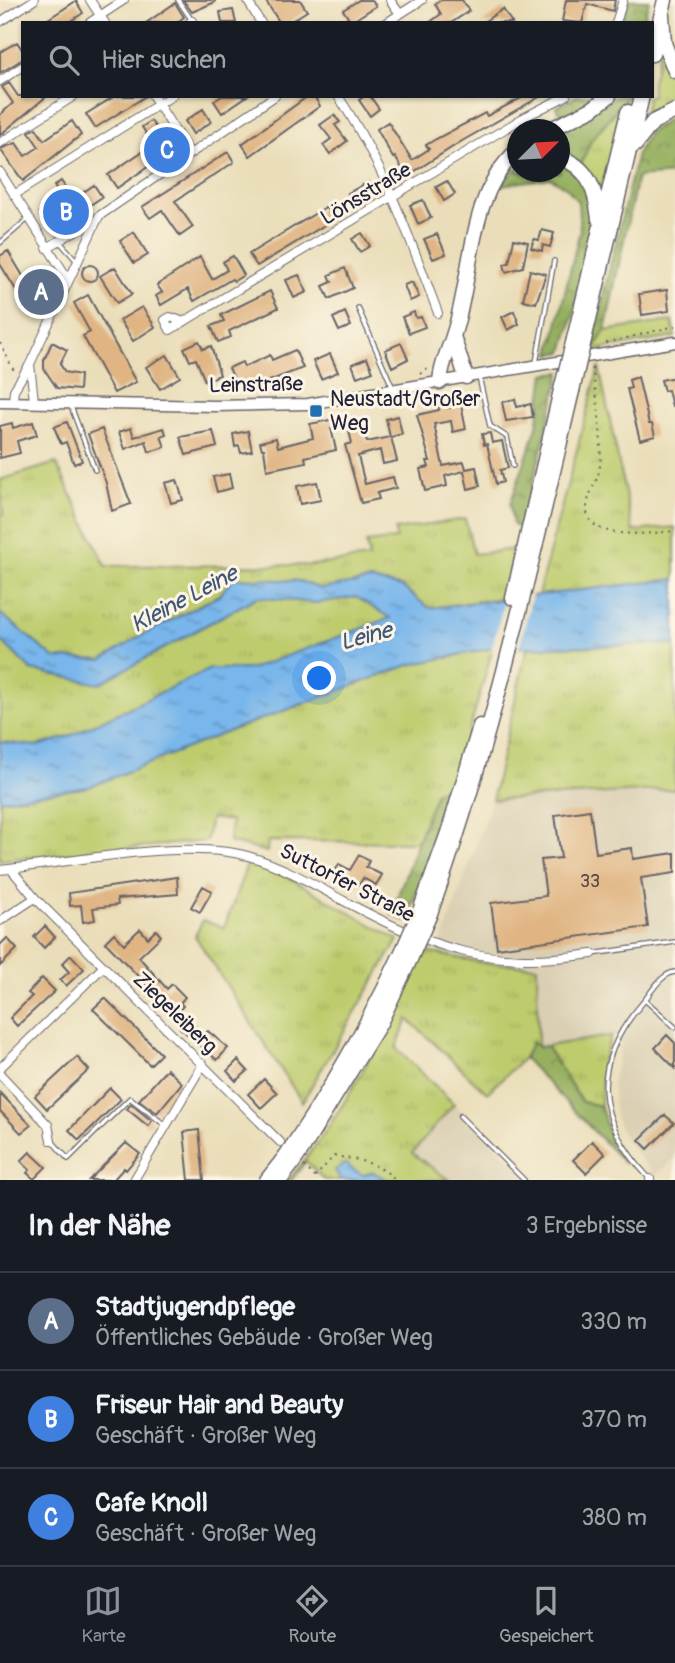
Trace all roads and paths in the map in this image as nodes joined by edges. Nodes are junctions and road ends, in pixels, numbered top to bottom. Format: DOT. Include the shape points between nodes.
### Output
graph roads {
  1 [pos="34,0"];
  2 [pos="90,0"];
  3 [pos="124,0"];
  4 [pos="178,0"];
  5 [pos="247,0"];
  6 [pos="390,0"];
  7 [pos="422,0"];
  8 [pos="623,0"];
  9 [pos="655,0"];
  10 [pos="665,0"];
  11 [pos="400,14"];
  12 [pos="103,19"];
  13 [pos="656,19"];
  14 [pos="189,21"];
  15 [pos="260,21"];
  16 [pos="389,21"];
  17 [pos="617,21"];
  18 [pos="0,22"];
  19 [pos="654,36"];
  20 [pos="21,67"];
  21 [pos="675,71"];
  22 [pos="0,81"];
  23 [pos="71,98"];
  24 [pos="154,98"];
  25 [pos="169,98"];
  26 [pos="272,98"];
  27 [pos="339,98"];
  28 [pos="562,98"];
  29 [pos="606,98"];
  30 [pos="632,98"];
  31 [pos="642,98"];
  32 [pos="158,105"];
  33 [pos="675,111"];
  34 [pos="570,120"];
  35 [pos="0,143"];
  36 [pos="190,154"];
  37 [pos="629,155"];
  38 [pos="507,161"];
  39 [pos="570,163"];
  40 [pos="507,170"];
  41 [pos="0,172"];
  42 [pos="14,195"];
  43 [pos="486,197"];
  44 [pos="394,198"];
  45 [pos="29,218"];
  46 [pos="94,224"];
  47 [pos="600,231"];
  48 [pos="59,240"];
  49 [pos="0,243"];
  50 [pos="47,248"];
  51 [pos="77,260"];
  52 [pos="554,261"];
  53 [pos="68,279"];
  54 [pos="358,308"];
  55 [pos="438,313"];
  56 [pos="184,322"];
  57 [pos="453,336"];
  58 [pos="579,339"];
  59 [pos="675,342"];
  60 [pos="0,343"];
  61 [pos="590,356"];
  62 [pos="30,364"];
  63 [pos="536,366"];
  64 [pos="472,376"];
  65 [pos="21,378"];
  66 [pos="440,382"];
  67 [pos="394,390"];
  68 [pos="13,401"];
  69 [pos="34,401"];
  70 [pos="0,402"];
  71 [pos="69,402"];
  72 [pos="513,466"];
  73 [pos="95,470"];
  74 [pos="675,531"];
  75 [pos="11,869"];
  76 [pos="0,870"];
  77 [pos="34,898"];
  78 [pos="0,921"];
  79 [pos="675,942"];
  80 [pos="593,954"];
  81 [pos="103,967"];
  82 [pos="672,973"];
  83 [pos="645,999"];
  84 [pos="675,1027"];
  85 [pos="203,1064"];
  86 [pos="0,1068"];
  87 [pos="0,1074"];
  88 [pos="460,1116"];
  89 [pos="166,1127"];
  90 [pos="51,1140"];
  91 [pos="293,1154"];
  92 [pos="315,1177"];
  93 [pos="134,1180"];
  94 [pos="267,1180"];
  95 [pos="280,1180"];
  96 [pos="318,1180"];
  97 [pos="396,1180"];
  98 [pos="524,1180"];
  99 [pos="650,1180"];
  1 -- 18 [label="street"];
  2 -- 12 [label="street"];
  3 -- 12 [label="street"];
  4 -- 14 [label="lane"];
  5 -- 15 [label="street"];
  6 -- 11 [label="street"];
  7 -- 11 [label="street"];
  8 -- 17 [label="street"];
  9 -- 13 [label="highway"];
  10 -- 13 [label="highway"];
  11 -- 16 [label="street"];
  13 -- 19 [label="highway"];
  13 -- 21 [label="highway"];
  20 -- 22 [label="street"];
  23 -- 35 [label="street"];
  24 -- 32 [label="street"];
  25 -- 32 [label="street"];
  26 -- 36 [label="street"];
  27 -- 44 [label="street"];
  28 -- 44 [label="street, Lönsstraße"];
  29 -- 34 [label="highway"];
  30 -- 47 [label="highway"];
  31 -- 37 [label="highway"];
  32 -- 36 [label="street"];
  32 -- 42 [label="street"];
  33 -- 37 [label="highway" via="653,121"];
  36 -- 46 [label="street" via="107,209"];
  37 -- 58 [label="highway"];
  38 -- 43 [label="highway"];
  39 -- 47 [label="highway" via="588,177 596,194"];
  40 -- 43 [label="highway"];
  41 -- 42 [label="street"];
  42 -- 45 [label="street"];
  43 -- 57 [label="highway"];
  44 -- 55 [label="street"];
  44 -- 56 [label="street, Lönsstraße"];
  45 -- 49 [label="lane"];
  45 -- 50 [label="street"];
  46 -- 48 [label="street"];
  46 -- 51 [label="street"];
  47 -- 58 [label="highway"];
  48 -- 50 [label="street"];
  48 -- 51 [label="lane"];
  50 -- 53 [label="street"];
  51 -- 53 [label="street"];
  52 -- 63 [label="lane"];
  53 -- 62 [label="street"];
  54 -- 67 [label="lane"];
  57 -- 64 [label="highway"];
  57 -- 66 [label="highway"];
  58 -- 91 [label="highway, bridge" via="463,803 424,914 368,1045"];
  59 -- 61 [label="street, Leinstraße"];
  60 -- 65 [label="path"];
  61 -- 63 [label="street, Leinstraße"];
  61 -- 74 [label="path" via="601,464 587,502 589,517 595,526 618,533"];
  62 -- 65 [label="street"];
  62 -- 69 [label="street"];
  63 -- 64 [label="street, Leinstraße"];
  64 -- 66 [label="street, Leinstraße"];
  64 -- 72 [label="lane" via="490,426 507,437"];
  65 -- 68 [label="street"];
  66 -- 67 [label="street, Leinstraße"];
  67 -- 71 [label="street, Leinstraße" via="293,405"];
  68 -- 69 [label="street, Leinstraße"];
  68 -- 70 [label="street, Leinstraße"];
  69 -- 71 [label="street, Leinstraße"];
  71 -- 73 [label="lane"];
  75 -- 76 [label="street, Suttorfer Straße"];
  75 -- 77 [label="street, Ziegeleiberg"];
  75 -- 80 [label="street, Suttorfer Straße" via="220,850 286,869 412,936 456,952 525,960"];
  77 -- 78 [label="street"];
  77 -- 81 [label="street, Ziegeleiberg"];
  79 -- 80 [label="lane"];
  81 -- 85 [label="street, Ziegeleiberg"];
  81 -- 86 [label="street"];
  82 -- 83 [label="lane"];
  83 -- 84 [label="lane"];
  83 -- 99 [label="lane" via="610,1054 605,1091 613,1132"];
  85 -- 89 [label="street"];
  85 -- 91 [label="street, Ziegeleiberg"];
  87 -- 90 [label="street" via="48,1125"];
  88 -- 98 [label="lane"];
  89 -- 90 [label="lane" via="130,1098 68,1158"];
  89 -- 93 [label="street"];
  91 -- 92 [label="path"];
  91 -- 94 [label="highway"];
  91 -- 95 [label="highway"];
  92 -- 96 [label="path"];
  92 -- 97 [label="path" via="334,1156 382,1167"];
}
